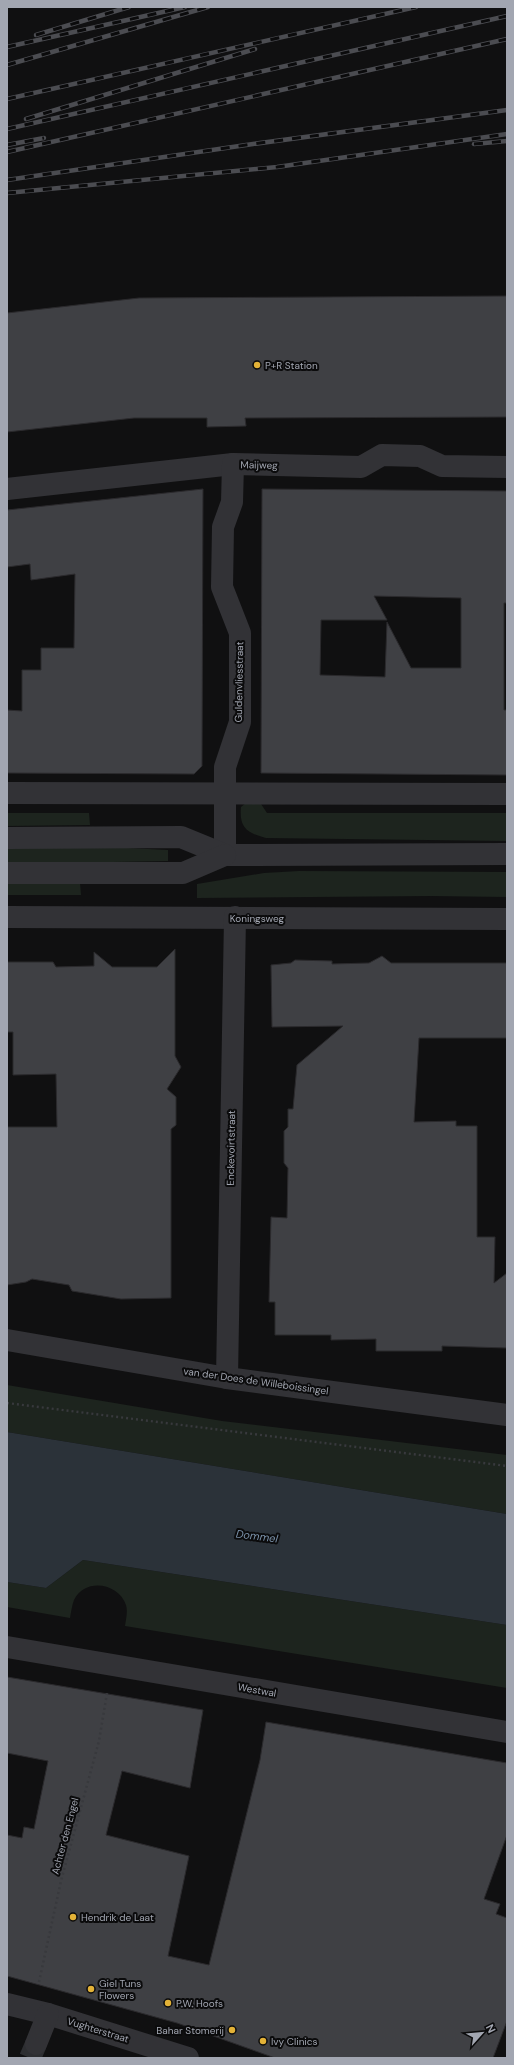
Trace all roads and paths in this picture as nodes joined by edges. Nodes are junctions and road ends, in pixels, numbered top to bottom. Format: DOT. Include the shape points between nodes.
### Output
graph roads {
  1 [pos="233,464"];
  2 [pos="507,467"];
  3 [pos="7,489"];
  4 [pos="7,793"];
  5 [pos="226,794"];
  6 [pos="507,794"];
  7 [pos="7,838"];
  8 [pos="507,854"];
  9 [pos="225,855"];
  10 [pos="7,873"];
  11 [pos="7,917"];
  12 [pos="235,918"];
  13 [pos="507,919"];
  14 [pos="7,1340"];
  15 [pos="228,1378"];
  16 [pos="7,1403"];
  17 [pos="507,1415"];
  18 [pos="507,1466"];
  19 [pos="7,1647"];
  20 [pos="112,1665"];
  21 [pos="507,1732"];
  22 [pos="7,2004"];
  23 [pos="40,2012"];
  24 [pos="36,2044"];
  25 [pos="188,2058"];
  1 -- 2 [label="street, Maijweg" via="361,467 382,456 420,456 442,466"];
  1 -- 3 [label="street, Maijweg"];
  1 -- 5 [label="street, Guldenvliesstraat" via="232,502 223,527 222,587 240,633 240,722 225,767"];
  4 -- 5 [label="street"];
  5 -- 6 [label="street"];
  5 -- 9 [label="street, Guldenvliesstraat"];
  7 -- 9 [label="street" via="181,837"];
  8 -- 9 [label="street"];
  9 -- 10 [label="street" via="183,873"];
  11 -- 12 [label="street, Koningsweg"];
  12 -- 13 [label="street, Koningsweg"];
  12 -- 15 [label="street, Enckevoirtstraat"];
  14 -- 15 [label="street, van der Does de Willeboissingel"];
  15 -- 17 [label="street, van der Does de Willeboissingel"];
  16 -- 18 [label="path"];
  19 -- 20 [label="street, Westwal"];
  20 -- 21 [label="street, Westwal"];
  20 -- 23 [label="path, Achter den Engel" via="99,1740 61,1881"];
  22 -- 23 [label="street, Vughterstraat"];
  23 -- 24 [label="street"];
  23 -- 25 [label="street, Vughterstraat"];
}
